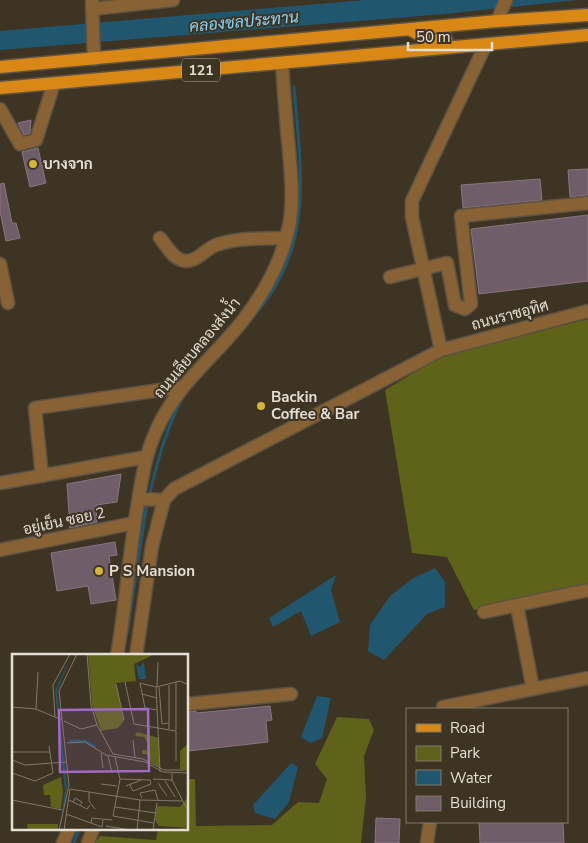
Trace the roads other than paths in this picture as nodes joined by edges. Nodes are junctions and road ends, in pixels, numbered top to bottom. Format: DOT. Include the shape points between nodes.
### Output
graph roads {
  1 [pos="173,0"];
  2 [pos="506,0"];
  3 [pos="92,4"];
  4 [pos="588,14"];
  5 [pos="531,19"];
  6 [pos="496,20"];
  7 [pos="409,29"];
  8 [pos="588,35"];
  9 [pos="531,40"];
  10 [pos="486,44"];
  11 [pos="468,46"];
  12 [pos="94,58"];
  13 [pos="282,64"];
  14 [pos="0,67"];
  15 [pos="54,83"];
  16 [pos="0,88"];
  17 [pos="0,109"];
  18 [pos="588,202"];
  19 [pos="160,238"];
  20 [pos="286,238"];
  21 [pos="0,264"];
  22 [pos="423,268"];
  23 [pos="390,277"];
  24 [pos="8,303"];
  25 [pos="588,311"];
  26 [pos="440,350"];
  27 [pos="181,387"];
  28 [pos="146,457"];
  29 [pos="42,476"];
  30 [pos="0,483"];
  31 [pos="139,499"];
  32 [pos="164,500"];
  33 [pos="134,523"];
  34 [pos="0,550"];
  35 [pos="588,590"];
  36 [pos="517,606"];
  37 [pos="484,612"];
  38 [pos="117,654"];
  39 [pos="136,654"];
  40 [pos="588,678"];
  41 [pos="533,689"];
  42 [pos="291,694"];
  43 [pos="189,704"];
  44 [pos="443,708"];
  45 [pos="430,823"];
  46 [pos="69,830"];
  47 [pos="94,830"];
  48 [pos="63,843"];
  49 [pos="88,843"];
  50 [pos="427,843"];
  1 -- 3 [label="street"];
  2 -- 6 [label="street"];
  3 -- 12 [label="street"];
  4 -- 5 [label="main road, 121"];
  5 -- 6 [label="main road, 121"];
  5 -- 9 [label="main road" via="508,24 501,33 507,39"];
  6 -- 7 [label="main road, 121"];
  7 -- 11 [label="main road" via="431,41 474,38 475,42"];
  7 -- 12 [label="main road, 121"];
  8 -- 9 [label="main road, 121"];
  9 -- 10 [label="main road, 121"];
  10 -- 11 [label="main road, 121"];
  10 -- 22 [label="street" via="412,202"];
  11 -- 13 [label="main road, 121"];
  12 -- 14 [label="main road, 121"];
  13 -- 15 [label="main road, 121"];
  13 -- 20 [label="street, ถนนเลียบคลองส่งน้ำ" via="292,184"];
  15 -- 16 [label="main road, 121"];
  15 -- 17 [label="street" via="36,140 20,144"];
  18 -- 22 [label="street" via="461,216 471,304 465,309 455,305 447,263"];
  19 -- 20 [label="street" via="172,254 187,261 196,259 214,246 237,240"];
  20 -- 27 [label="street, ถนนเลียบคลองส่งน้ำ" via="262,293 241,323"];
  21 -- 24 [label="street"];
  22 -- 23 [label="street"];
  22 -- 26 [label="street"];
  25 -- 26 [label="street, ถนนราชอุทิศ"];
  26 -- 32 [label="street, ถนนราชอุทิศ" via="185,482"];
  27 -- 28 [label="street, ถนนเลียบคลองส่งน้ำ" via="165,412"];
  27 -- 29 [label="street" via="35,408"];
  28 -- 29 [label="street"];
  28 -- 31 [label="street, ถนนเลียบคลองส่งน้ำ"];
  29 -- 30 [label="street"];
  31 -- 32 [label="street"];
  31 -- 33 [label="street, ถนนเลียบคลองส่งน้ำ"];
  32 -- 39 [label="street" via="152,546"];
  33 -- 34 [label="street, อยู่เย็น ซอย 2"];
  33 -- 38 [label="street, ถนนเลียบคลองส่งน้ำ"];
  35 -- 36 [label="street"];
  36 -- 37 [label="street"];
  36 -- 41 [label="street"];
  40 -- 41 [label="street"];
  41 -- 44 [label="street"];
  42 -- 43 [label="street"];
  45 -- 50 [label="street"];
  46 -- 48 [label="street"];
  47 -- 49 [label="street"];
}
